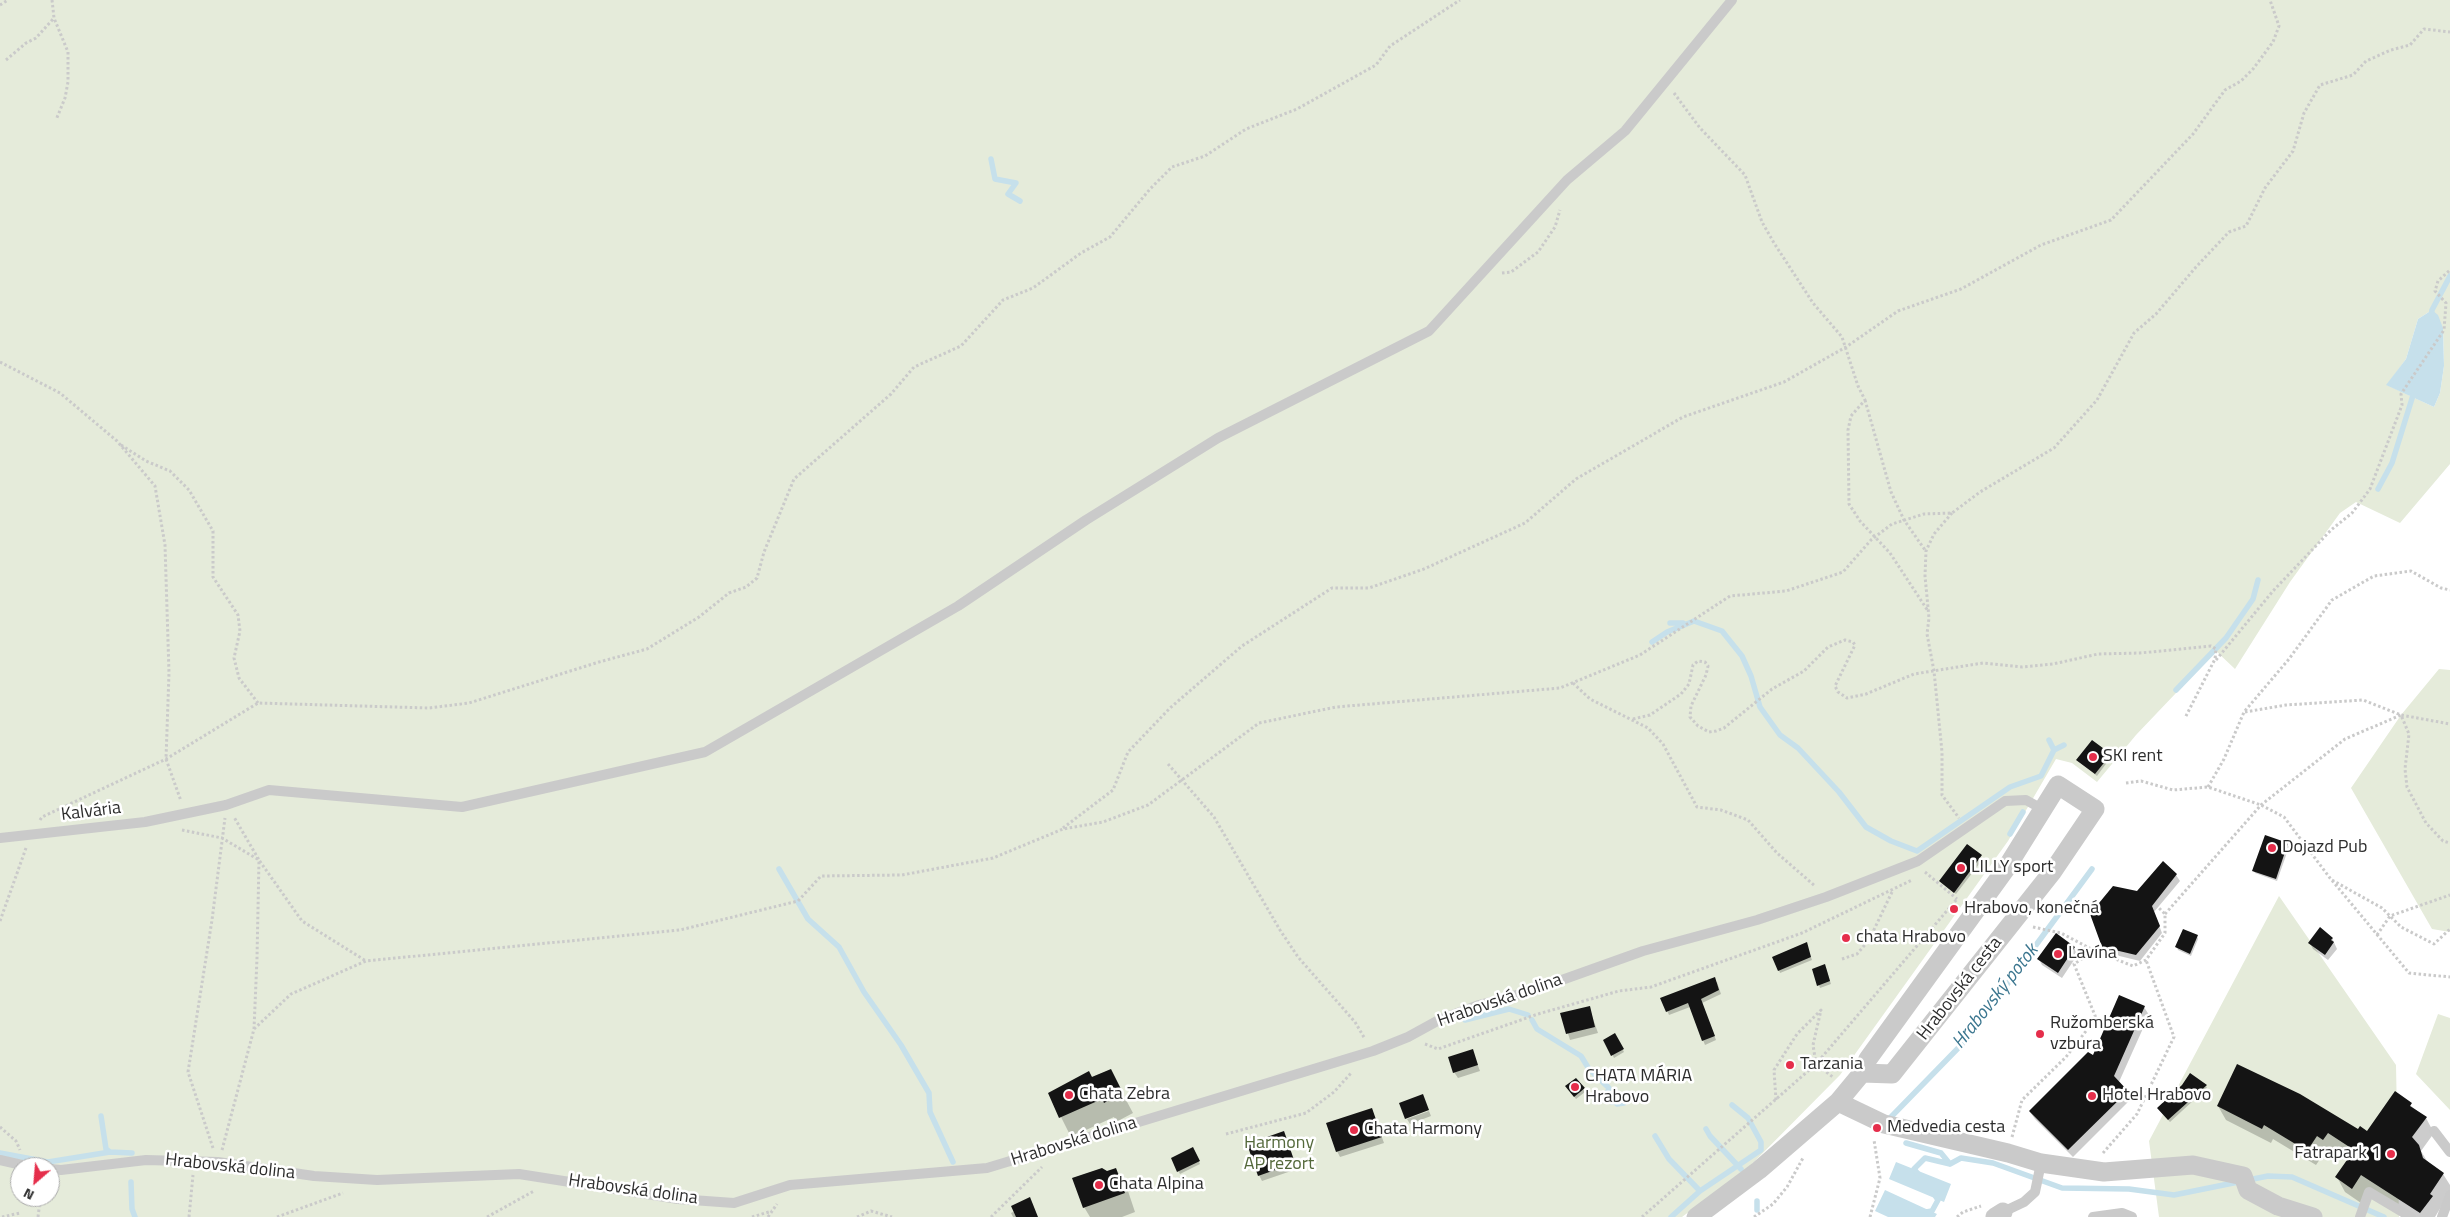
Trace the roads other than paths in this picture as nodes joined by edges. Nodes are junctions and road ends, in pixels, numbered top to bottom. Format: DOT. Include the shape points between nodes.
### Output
graph roads {
  1 [pos="1732,0"];
  2 [pos="2042,809"];
  3 [pos="0,838"];
  4 [pos="1862,1073"];
  5 [pos="1838,1102"];
  6 [pos="2434,1131"];
  7 [pos="2450,1152"];
  8 [pos="2040,1169"];
  9 [pos="60,1170"];
  10 [pos="2450,1195"];
  11 [pos="1999,1214"];
  12 [pos="1696,1217"];
  13 [pos="2093,1217"];
  14 [pos="2132,1217"];
  15 [pos="2313,1217"];
  16 [pos="2360,1217"];
  17 [pos="2411,1217"];
  18 [pos="2442,1217"];
  1 -- 3 [label="lane, Kalvária" via="1625,131 1568,180 1429,331 1218,438 1086,520 958,606 705,752 462,807 269,790 226,805 145,822"];
  2 -- 4 [label="street, Hrabovská cesta" via="2005,870 1868,1059"];
  2 -- 4 [label="street, Hrabovská cesta" via="2058,785 2095,810 2053,871 1892,1074"];
  2 -- 9 [label="lane, Hrabovská dolina" via="2026,800 2005,801 1918,861 1826,897 1758,920 1601,964 1531,991 1439,1020 1370,1052 987,1168 790,1185 734,1203 678,1199 519,1174 377,1180 314,1176 218,1162 146,1160"];
  4 -- 5 [label="street, Hrabovská cesta"];
  5 -- 8 [label="street" via="1878,1122 2008,1153"];
  5 -- 12 [label="street, Hrabovská cesta" via="1759,1170"];
  6 -- 7 [label="lane"];
  8 -- 11 [label="lane" via="2035,1192 2024,1202"];
  8 -- 15 [label="street" via="2104,1172 2193,1165 2246,1183 2278,1206"];
  10 -- 18 [label="lane"];
  13 -- 14 [label="lane" via="2122,1213"];
  16 -- 17 [label="lane" via="2369,1192"];
}
